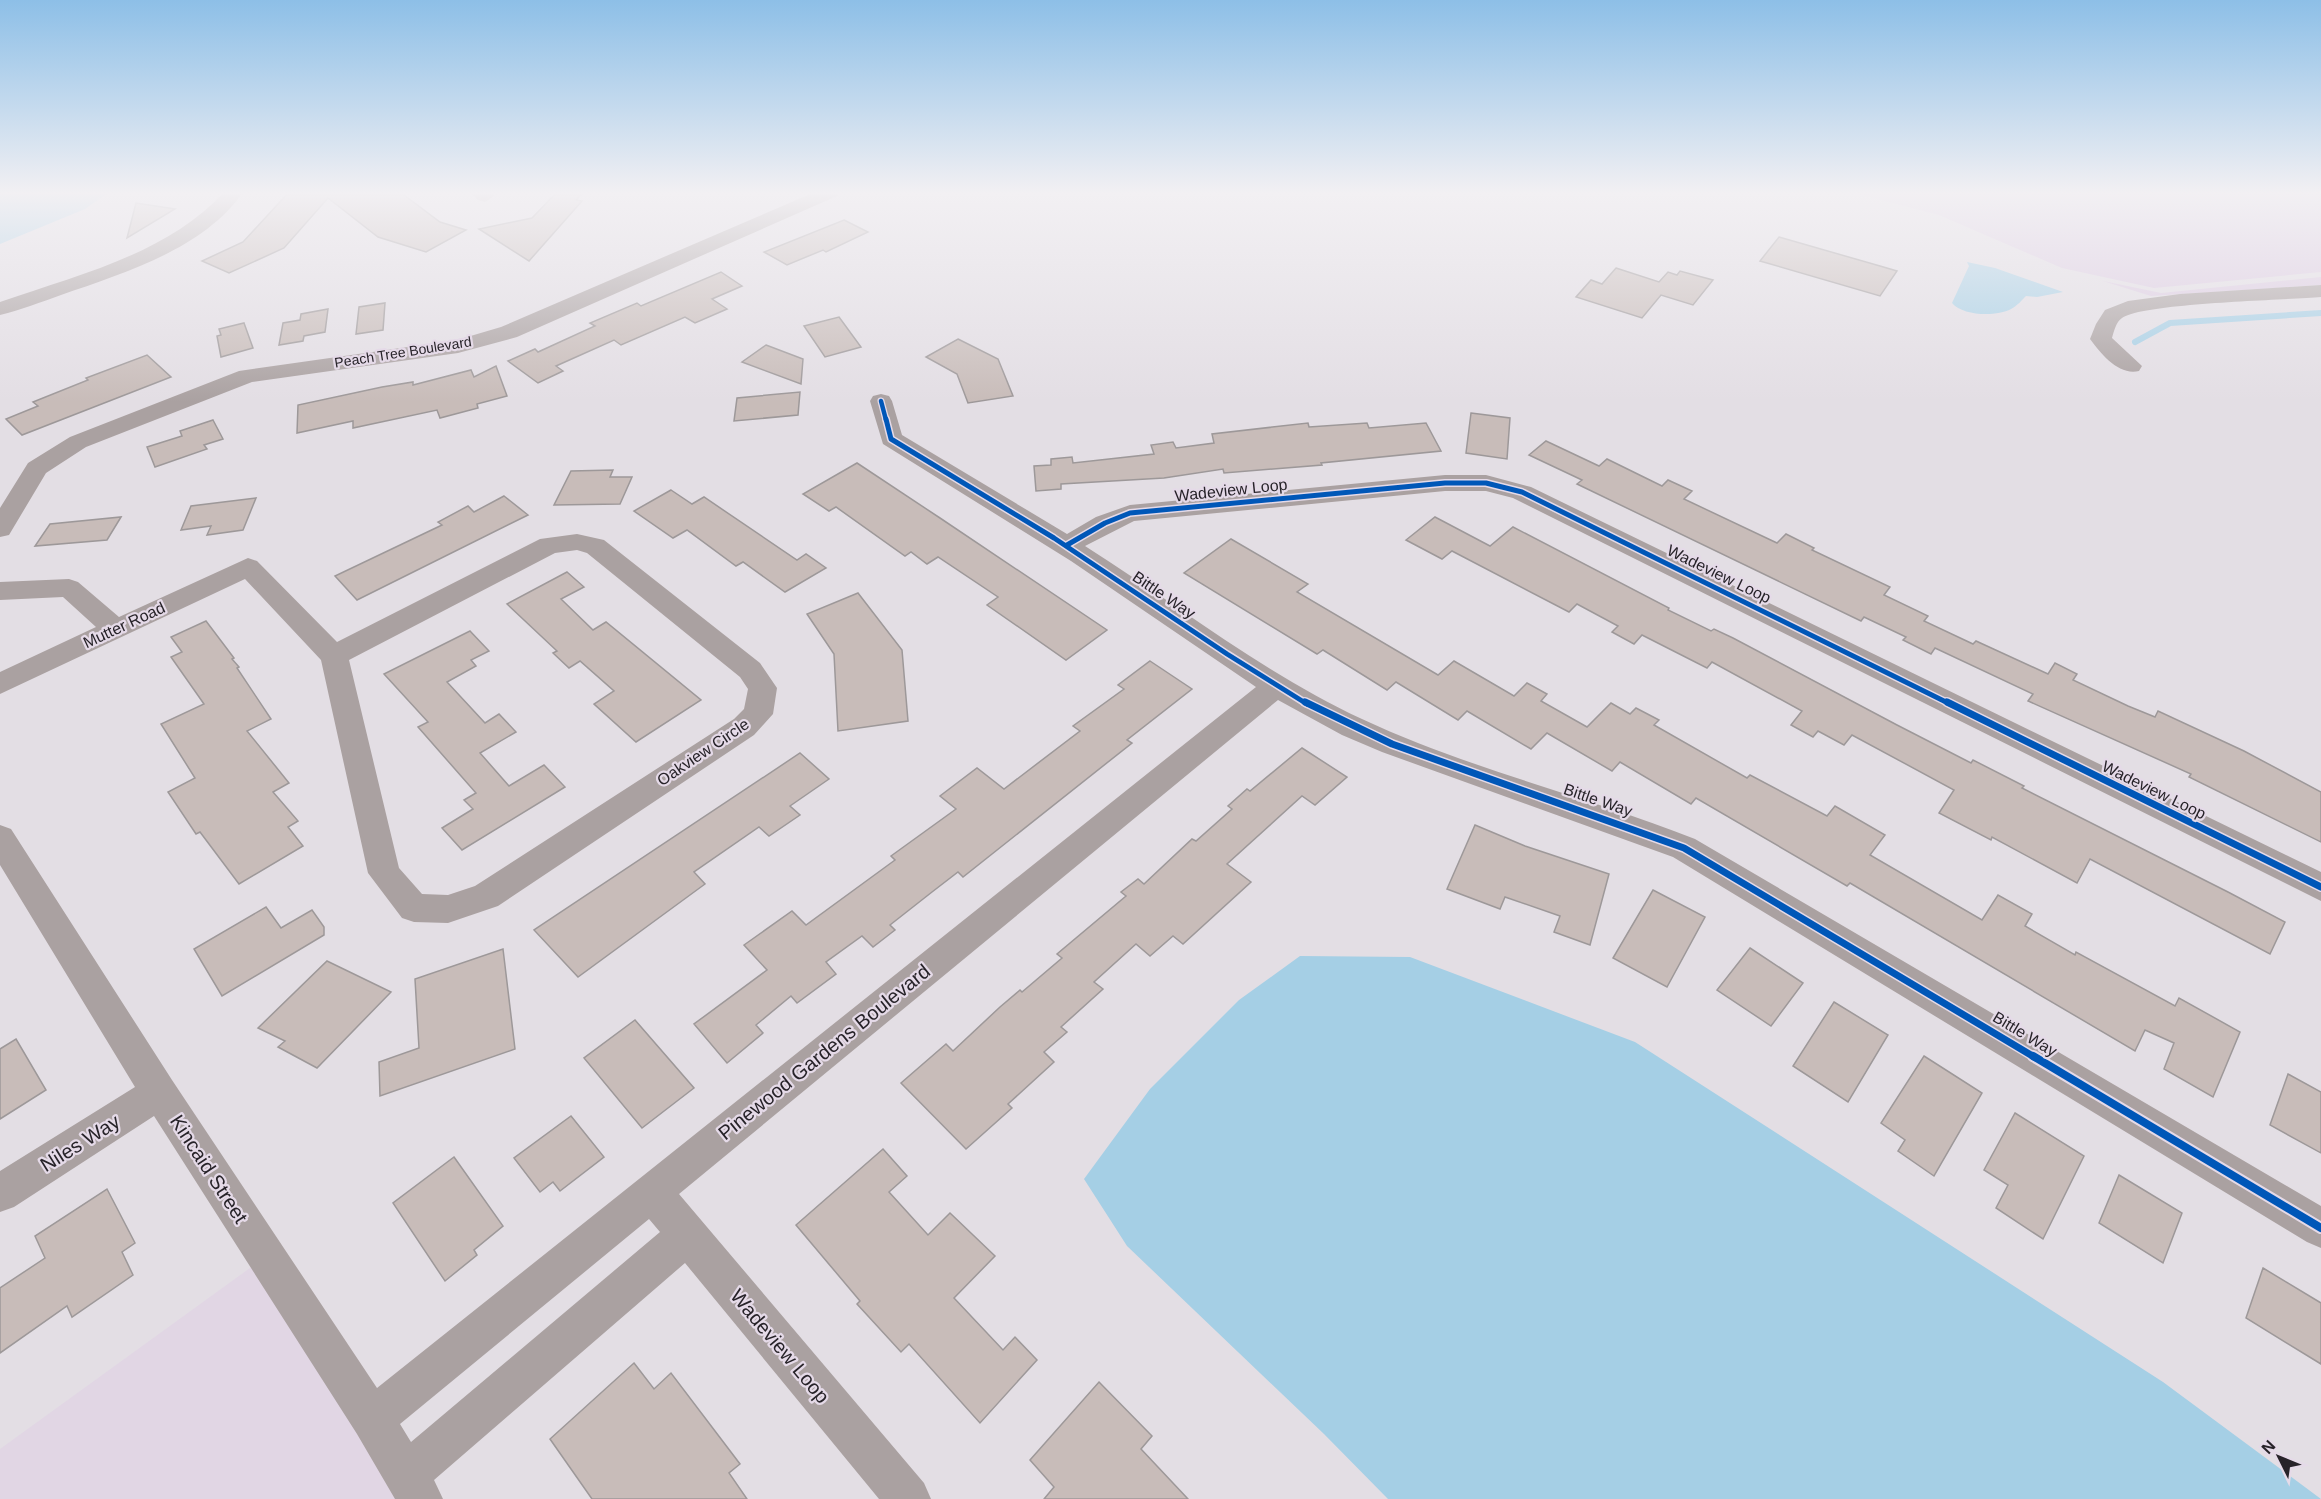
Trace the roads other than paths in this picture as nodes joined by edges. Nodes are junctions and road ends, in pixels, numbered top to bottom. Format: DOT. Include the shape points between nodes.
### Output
graph roads {
  1 [pos="130,262"];
  2 [pos="670,262"];
  3 [pos="2321,291"];
  4 [pos="0,309"];
  5 [pos="2131,366"];
  6 [pos="881,401"];
  7 [pos="0,529"];
  8 [pos="1067,545"];
  9 [pos="0,591"];
  10 [pos="115,629"];
  11 [pos="334,656"];
  12 [pos="0,684"];
  13 [pos="1276,686"];
  14 [pos="0,838"];
  15 [pos="2321,887"];
  16 [pos="159,1092"];
  17 [pos="652,1192"];
  18 [pos="0,1193"];
  19 [pos="2321,1228"];
  20 [pos="687,1235"];
  21 [pos="372,1419"];
  22 [pos="413,1487"];
  23 [pos="908,1499"];
  1 -- 4 [label="street"];
  2 -- 7 [label="street, Peach Tree Boulevard" via="509,332 458,346 247,376 78,442 37,468"];
  3 -- 5 [label="street" via="2126,307 2105,324 2101,339"];
  6 -- 8 [label="street, Bittle Way" via="891,439"];
  8 -- 13 [label="street, Bittle Way"];
  8 -- 15 [label="street, Wadeview Loop" via="1130,513 1445,483 1486,483 1522,492"];
  9 -- 10 [label="street" via="69,588"];
  10 -- 11 [label="street, Mutter Road" via="248,567"];
  10 -- 12 [label="street, Mutter Road"];
  11 -- 11 [label="street, Oakview Circle" via="384,873 414,908 448,909 486,896 744,727 758,714 763,688 750,670 595,546 577,542 549,545"];
  13 -- 17 [label="street, Pinewood Gardens Boulevard"];
  13 -- 19 [label="street, Bittle Way" via="1363,731 1628,824 1684,848"];
  14 -- 16 [label="street, Kincaid Street"];
  16 -- 18 [label="street, Niles Way"];
  16 -- 21 [label="street, Kincaid Street"];
  17 -- 20 [label="street, Wadeview Loop"];
  17 -- 21 [label="street, Pinewood Gardens Boulevard"];
  20 -- 22 [label="street"];
  20 -- 23 [label="street, Wadeview Loop"];
  21 -- 22 [label="street, Kincaid Street"];
}
